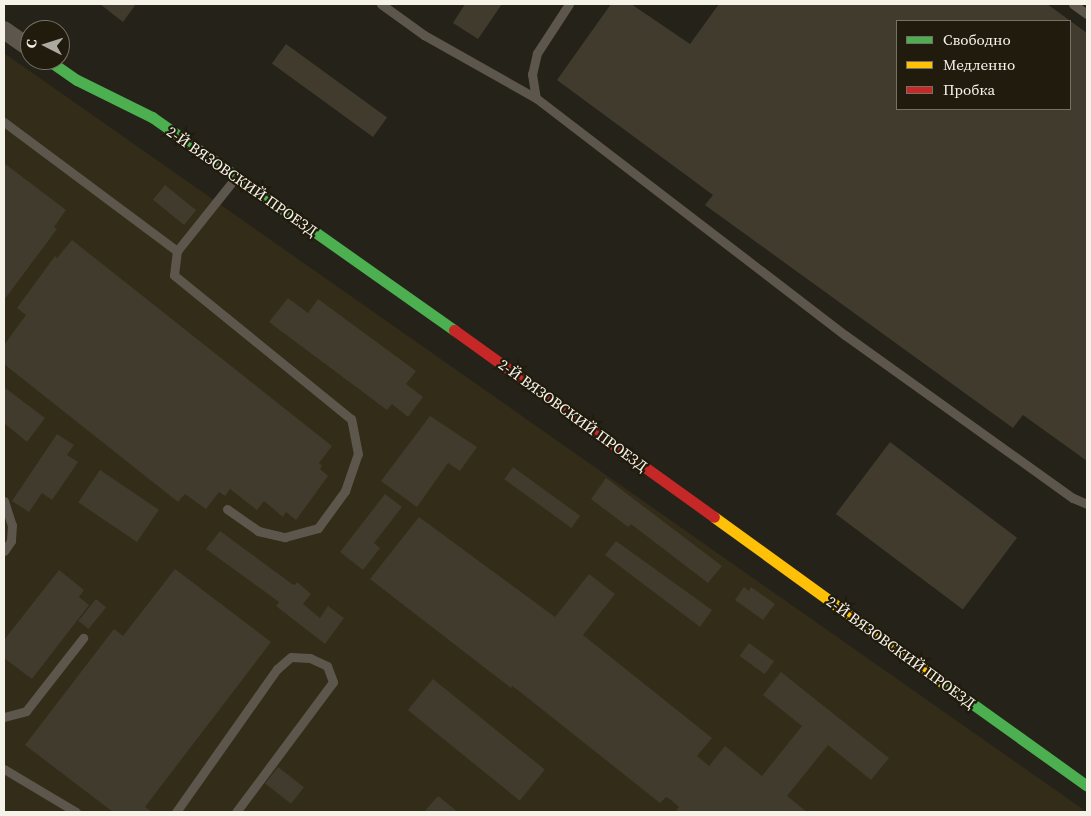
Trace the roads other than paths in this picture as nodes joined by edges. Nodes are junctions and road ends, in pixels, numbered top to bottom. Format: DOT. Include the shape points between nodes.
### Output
graph roads {
  1 [pos="381,4"];
  2 [pos="569,4"];
  3 [pos="1073,4"];
  4 [pos="1087,14"];
  5 [pos="4,30"];
  6 [pos="20,41"];
  7 [pos="62,70"];
  8 [pos="536,98"];
  9 [pos="4,122"];
  10 [pos="236,176"];
  11 [pos="177,251"];
  12 [pos="4,501"];
  13 [pos="1087,504"];
  14 [pos="227,509"];
  15 [pos="4,551"];
  16 [pos="83,638"];
  17 [pos="4,717"];
  18 [pos="4,769"];
  19 [pos="1087,786"];
  20 [pos="76,812"];
  21 [pos="176,812"];
  22 [pos="236,812"];
  1 -- 8 [label="lane" via="424,36"];
  2 -- 8 [label="lane" via="537,53 532,74"];
  3 -- 4 [label="lane"];
  5 -- 6 [label="street"];
  7 -- 10 [label="street, 2-Й ВЯЗОВСКИЙ ПРОЕЗД" via="152,117"];
  8 -- 13 [label="lane" via="845,335 1073,498"];
  9 -- 11 [label="lane"];
  10 -- 11 [label="lane"];
  10 -- 19 [label="street, 2-Й ВЯЗОВСКИЙ ПРОЕЗД"];
  11 -- 14 [label="lane" via="174,275 351,419 358,454 345,491 318,528 285,538 258,531"];
  12 -- 15 [label="lane" via="12,525 11,542"];
  16 -- 17 [label="lane" via="26,711"];
  18 -- 20 [label="lane"];
  21 -- 22 [label="lane" via="277,669 291,657 310,658 327,666 333,682"];
}
